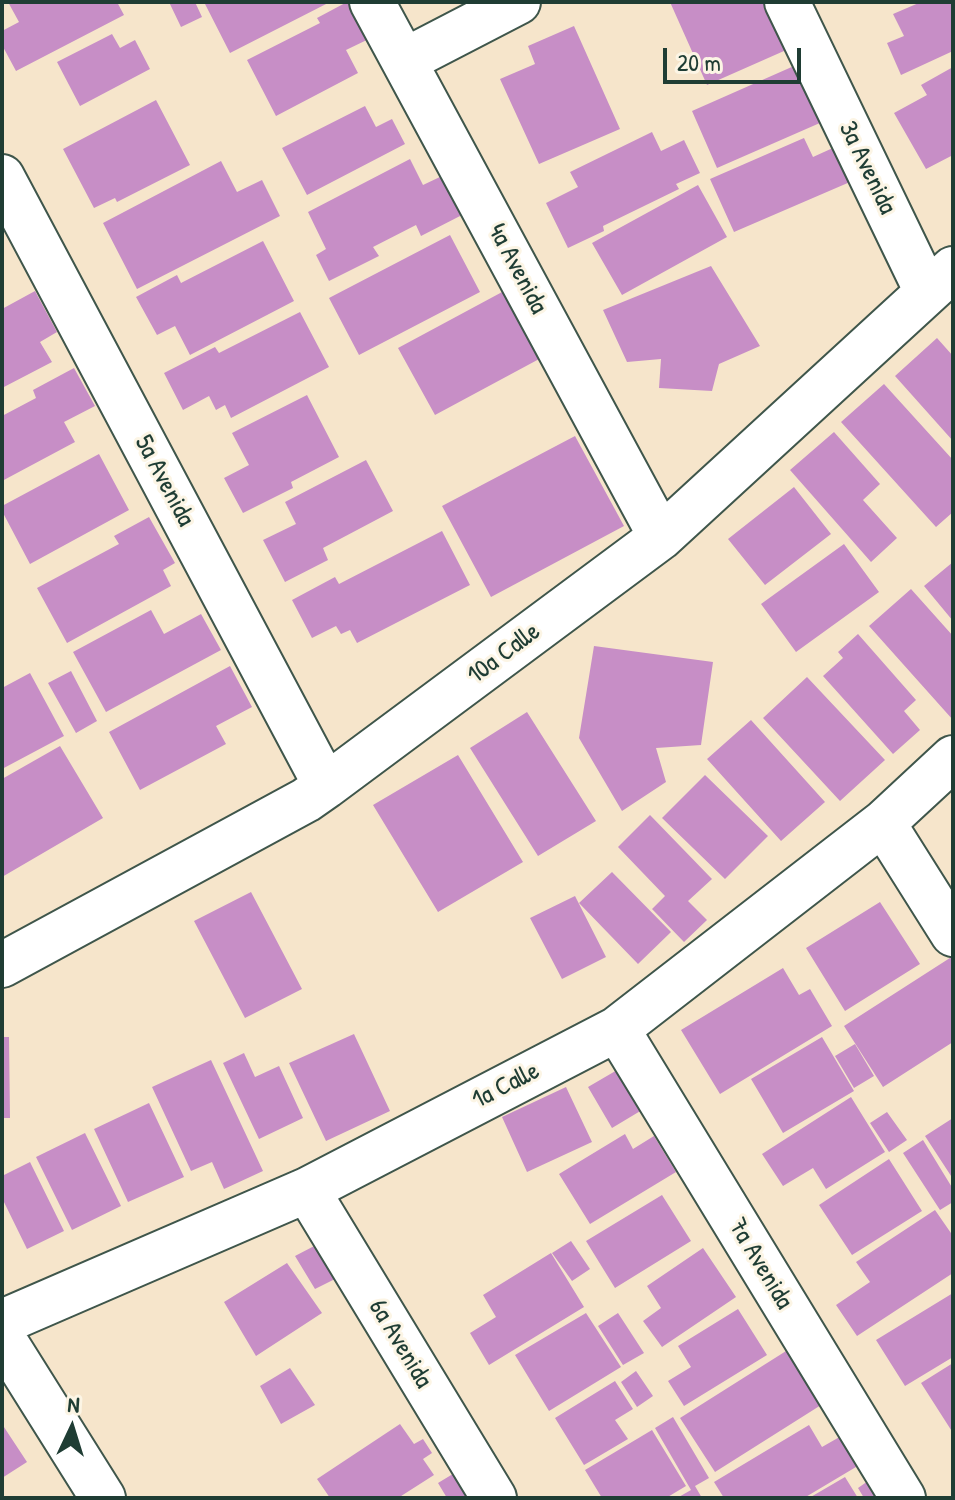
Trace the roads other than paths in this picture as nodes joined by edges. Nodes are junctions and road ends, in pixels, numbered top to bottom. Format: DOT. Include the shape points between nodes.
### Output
graph roads {
  1 [pos="372,2"];
  2 [pos="518,2"];
  3 [pos="787,2"];
  4 [pos="404,61"];
  5 [pos="2,177"];
  6 [pos="940,280"];
  7 [pos="661,537"];
  8 [pos="953,758"];
  9 [pos="326,786"];
  10 [pos="883,823"];
  11 [pos="953,934"];
  12 [pos="2,965"];
  13 [pos="617,1029"];
  14 [pos="307,1190"];
  15 [pos="2,1322"];
  16 [pos="2,1337"];
  17 [pos="103,1498"];
  18 [pos="494,1498"];
  19 [pos="903,1498"];
  1 -- 4 [label="street, 4a Avenida"];
  2 -- 4 [label="street"];
  3 -- 6 [label="street, 3a Avenida"];
  4 -- 7 [label="street, 4a Avenida"];
  5 -- 9 [label="street, 5a Avenida"];
  6 -- 7 [label="street, 10a Calle"];
  7 -- 9 [label="street, 10a Calle"];
  8 -- 10 [label="street, 1a Calle"];
  9 -- 12 [label="street, 10a Calle"];
  10 -- 11 [label="street"];
  10 -- 13 [label="street, 1a Calle"];
  13 -- 14 [label="street, 1a Calle"];
  13 -- 19 [label="street, 7a Avenida"];
  14 -- 15 [label="street, 1a Calle"];
  14 -- 18 [label="street, 6a Avenida"];
  16 -- 17 [label="street"];
}
